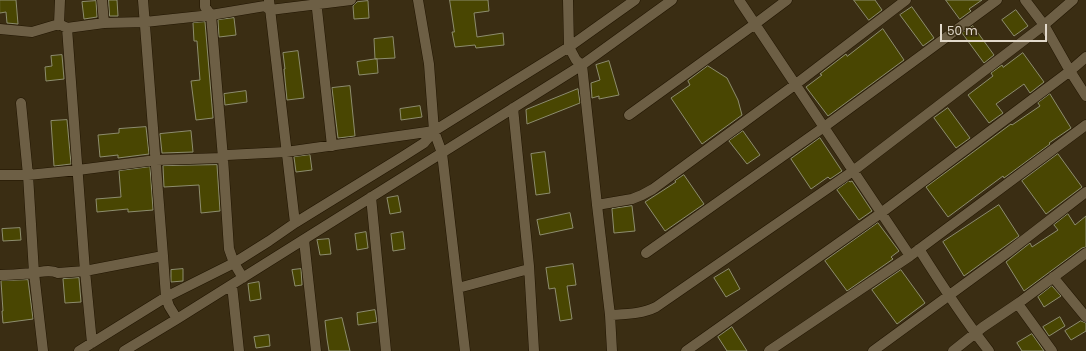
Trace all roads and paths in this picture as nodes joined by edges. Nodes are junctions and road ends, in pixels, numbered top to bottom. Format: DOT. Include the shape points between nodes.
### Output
graph roads {
  1 [pos="60,0"];
  2 [pos="102,0"];
  3 [pos="143,0"];
  4 [pos="205,0"];
  5 [pos="350,0"];
  6 [pos="418,0"];
  7 [pos="568,0"];
  8 [pos="635,0"];
  9 [pos="672,0"];
  10 [pos="739,0"];
  11 [pos="787,0"];
  12 [pos="906,0"];
  13 [pos="997,0"];
  14 [pos="1025,0"];
  15 [pos="1073,0"];
  16 [pos="317,2"];
  17 [pos="270,5"];
  18 [pos="210,15"];
  19 [pos="145,22"];
  20 [pos="104,23"];
  21 [pos="755,24"];
  22 [pos="1044,25"];
  23 [pos="63,26"];
  24 [pos="0,29"];
  25 [pos="575,57"];
  26 [pos="1086,57"];
  27 [pos="1070,71"];
  28 [pos="796,84"];
  29 [pos="1086,96"];
  30 [pos="21,103"];
  31 [pos="514,108"];
  32 [pos="629,115"];
  33 [pos="1086,125"];
  34 [pos="824,127"];
  35 [pos="434,131"];
  36 [pos="332,146"];
  37 [pos="286,152"];
  38 [pos="442,153"];
  39 [pos="223,158"];
  40 [pos="156,160"];
  41 [pos="78,170"];
  42 [pos="853,171"];
  43 [pos="28,175"];
  44 [pos="0,176"];
  45 [pos="371,188"];
  46 [pos="1086,192"];
  47 [pos="342,203"];
  48 [pos="597,206"];
  49 [pos="881,213"];
  50 [pos="295,223"];
  51 [pos="304,240"];
  52 [pos="919,249"];
  53 [pos="646,253"];
  54 [pos="1086,253"];
  55 [pos="163,256"];
  56 [pos="910,256"];
  57 [pos="529,266"];
  58 [pos="238,270"];
  59 [pos="85,271"];
  60 [pos="34,273"];
  61 [pos="0,276"];
  62 [pos="1053,277"];
  63 [pos="232,285"];
  64 [pos="458,288"];
  65 [pos="949,296"];
  66 [pos="1018,304"];
  67 [pos="172,309"];
  68 [pos="610,315"];
  69 [pos="1086,317"];
  70 [pos="976,334"];
  71 [pos="92,343"];
  72 [pos="43,351"];
  73 [pos="79,351"];
  74 [pos="124,351"];
  75 [pos="240,351"];
  76 [pos="316,351"];
  77 [pos="386,351"];
  78 [pos="465,351"];
  79 [pos="534,351"];
  80 [pos="612,351"];
  81 [pos="686,351"];
  82 [pos="769,351"];
  83 [pos="873,351"];
  84 [pos="953,351"];
  85 [pos="989,351"];
  86 [pos="1052,351"];
  1 -- 23 [label="street"];
  2 -- 20 [label="street"];
  3 -- 19 [label="street"];
  4 -- 18 [label="street" via="205,7"];
  5 -- 16 [label="street"];
  6 -- 35 [label="street" via="429,64"];
  7 -- 25 [label="street"];
  8 -- 25 [label="street"];
  9 -- 25 [label="street"];
  10 -- 21 [label="street"];
  11 -- 21 [label="street"];
  12 -- 28 [label="street"];
  13 -- 34 [label="street"];
  14 -- 22 [label="street"];
  15 -- 22 [label="street"];
  16 -- 17 [label="street"];
  16 -- 36 [label="street"];
  17 -- 18 [label="street"];
  17 -- 37 [label="street"];
  18 -- 19 [label="street"];
  18 -- 39 [label="street"];
  19 -- 20 [label="street"];
  19 -- 40 [label="street"];
  20 -- 23 [label="street"];
  21 -- 28 [label="street"];
  21 -- 32 [label="street"];
  22 -- 27 [label="street"];
  22 -- 42 [label="street"];
  23 -- 24 [label="street" via="32,32"];
  23 -- 41 [label="street"];
  25 -- 31 [label="street"];
  25 -- 35 [label="street"];
  25 -- 48 [label="street"];
  26 -- 27 [label="street"];
  27 -- 29 [label="street"];
  27 -- 49 [label="street"];
  28 -- 34 [label="street"];
  28 -- 48 [label="street" via="653,189 632,199"];
  30 -- 43 [label="street"];
  31 -- 38 [label="street"];
  31 -- 57 [label="street"];
  33 -- 52 [label="street"];
  34 -- 42 [label="street"];
  34 -- 53 [label="street"];
  35 -- 36 [label="street"];
  35 -- 38 [label="street"];
  35 -- 45 [label="street" via="424,143"];
  36 -- 37 [label="street"];
  37 -- 39 [label="street" via="227,155"];
  37 -- 50 [label="street"];
  38 -- 45 [label="street"];
  38 -- 64 [label="street"];
  39 -- 40 [label="street"];
  39 -- 58 [label="street" via="229,249"];
  40 -- 41 [label="street"];
  40 -- 55 [label="street"];
  41 -- 43 [label="street"];
  41 -- 59 [label="street"];
  42 -- 49 [label="street"];
  42 -- 68 [label="street" via="656,307 640,312"];
  43 -- 44 [label="street"];
  43 -- 60 [label="street"];
  45 -- 47 [label="street"];
  45 -- 47 [label="street"];
  45 -- 77 [label="street"];
  46 -- 65 [label="street"];
  47 -- 50 [label="street"];
  47 -- 51 [label="street"];
  48 -- 68 [label="street"];
  49 -- 56 [label="street"];
  49 -- 81 [label="street"];
  50 -- 58 [label="street" via="268,241"];
  51 -- 58 [label="street"];
  51 -- 76 [label="street"];
  52 -- 56 [label="street"];
  52 -- 65 [label="street"];
  54 -- 62 [label="street"];
  55 -- 59 [label="street"];
  55 -- 67 [label="street"];
  56 -- 82 [label="street"];
  57 -- 64 [label="street" via="525,270"];
  57 -- 79 [label="street"];
  58 -- 63 [label="street"];
  58 -- 67 [label="street"];
  59 -- 60 [label="street"];
  59 -- 71 [label="street"];
  60 -- 61 [label="street"];
  60 -- 72 [label="street"];
  62 -- 66 [label="street"];
  62 -- 69 [label="street"];
  63 -- 67 [label="street"];
  63 -- 75 [label="street"];
  64 -- 78 [label="street"];
  65 -- 70 [label="street"];
  65 -- 83 [label="street"];
  66 -- 70 [label="street"];
  66 -- 86 [label="street"];
  67 -- 71 [label="street"];
  67 -- 74 [label="street"];
  68 -- 80 [label="street"];
  70 -- 84 [label="street"];
  70 -- 85 [label="street"];
  71 -- 73 [label="street"];
}
